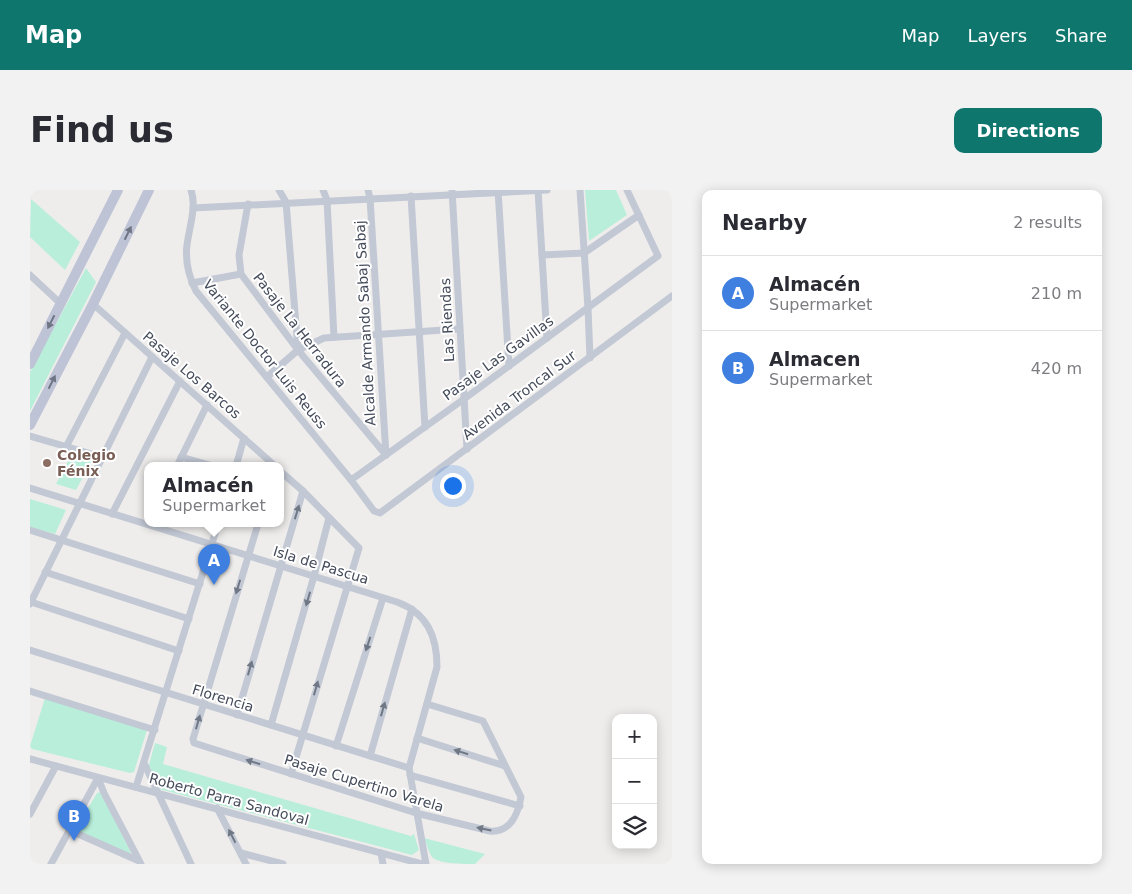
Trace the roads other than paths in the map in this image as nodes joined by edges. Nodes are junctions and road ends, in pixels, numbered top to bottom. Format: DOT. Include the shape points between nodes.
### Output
graph roads {
  1 [pos="118,190"];
  2 [pos="148,190"];
  3 [pos="279,190"];
  4 [pos="323,190"];
  5 [pos="368,190"];
  6 [pos="538,190"];
  7 [pos="547,190"];
  8 [pos="580,190"];
  9 [pos="627,190"];
  10 [pos="192,191"];
  11 [pos="498,191"];
  12 [pos="452,192"];
  13 [pos="411,196"];
  14 [pos="370,198"];
  15 [pos="327,200"];
  16 [pos="286,202"];
  17 [pos="248,204"];
  18 [pos="193,208"];
  19 [pos="639,215"];
  20 [pos="584,253"];
  21 [pos="542,254"];
  22 [pos="241,274"];
  23 [pos="30,275"];
  24 [pos="192,283"];
  25 [pos="672,296"];
  26 [pos="61,304"];
  27 [pos="93,304"];
  28 [pos="588,308"];
  29 [pos="459,329"];
  30 [pos="419,332"];
  31 [pos="125,333"];
  32 [pos="377,334"];
  33 [pos="334,337"];
  34 [pos="547,338"];
  35 [pos="298,350"];
  36 [pos="152,357"];
  37 [pos="590,358"];
  38 [pos="31,361"];
  39 [pos="509,366"];
  40 [pos="267,377"];
  41 [pos="180,381"];
  42 [pos="464,399"];
  43 [pos="207,405"];
  44 [pos="30,425"];
  45 [pos="425,427"];
  46 [pos="30,436"];
  47 [pos="244,438"];
  48 [pos="66,447"];
  49 [pos="467,449"];
  50 [pos="386,455"];
  51 [pos="102,457"];
  52 [pos="181,458"];
  53 [pos="179,462"];
  54 [pos="197,462"];
  55 [pos="237,462"];
  56 [pos="271,462"];
  57 [pos="284,474"];
  58 [pos="352,480"];
  59 [pos="30,488"];
  60 [pos="303,491"];
  61 [pos="78,503"];
  62 [pos="380,513"];
  63 [pos="112,514"];
  64 [pos="329,518"];
  65 [pos="144,523"];
  66 [pos="158,527"];
  67 [pos="217,527"];
  68 [pos="257,527"];
  69 [pos="30,530"];
  70 [pos="61,539"];
  71 [pos="212,544"];
  72 [pos="248,556"];
  73 [pos="280,566"];
  74 [pos="45,572"];
  75 [pos="314,576"];
  76 [pos="200,584"];
  77 [pos="346,586"];
  78 [pos="383,598"];
  79 [pos="30,603"];
  80 [pos="412,609"];
  81 [pos="189,619"];
  82 [pos="30,650"];
  83 [pos="179,651"];
  84 [pos="30,691"];
  85 [pos="167,693"];
  86 [pos="427,704"];
  87 [pos="203,705"];
  88 [pos="237,715"];
  89 [pos="270,725"];
  90 [pos="155,730"];
  91 [pos="303,735"];
  92 [pos="417,738"];
  93 [pos="336,746"];
  94 [pos="370,756"];
  95 [pos="30,759"];
  96 [pos="144,763"];
  97 [pos="56,766"];
  98 [pos="505,766"];
  99 [pos="410,771"];
  100 [pos="291,774"];
  101 [pos="98,778"];
  102 [pos="136,787"];
  103 [pos="157,793"];
  104 [pos="520,806"];
  105 [pos="217,808"];
  106 [pos="416,813"];
  107 [pos="30,814"];
  108 [pos="69,830"];
  109 [pos="241,853"];
  110 [pos="381,853"];
  111 [pos="140,863"];
  112 [pos="51,864"];
  113 [pos="191,864"];
  114 [pos="246,864"];
  115 [pos="282,864"];
  116 [pos="383,864"];
  117 [pos="424,864"];
  1 -- 26 [label="street"];
  27 -- 2 [label="street, one-way"];
  3 -- 16 [label="street"];
  4 -- 15 [label="street"];
  5 -- 14 [label="street, Alcalde Armando Sabaj Sabaj"];
  6 -- 7 [label="street"];
  6 -- 11 [label="street"];
  6 -- 21 [label="street"];
  8 -- 20 [label="street"];
  9 -- 19 [label="street"];
  10 -- 18 [label="street, Variante Doctor Luis Reuss"];
  11 -- 12 [label="street"];
  11 -- 39 [label="street"];
  12 -- 13 [label="street"];
  12 -- 29 [label="street, Las Riendas"];
  13 -- 14 [label="street"];
  13 -- 30 [label="street"];
  14 -- 15 [label="street"];
  14 -- 32 [label="street, Alcalde Armando Sabaj Sabaj"];
  15 -- 16 [label="street"];
  15 -- 33 [label="street"];
  16 -- 17 [label="street"];
  16 -- 35 [label="street"];
  17 -- 18 [label="street"];
  17 -- 22 [label="street, Pasaje La Herradura" via="239,255"];
  18 -- 24 [label="street, Variante Doctor Luis Reuss" via="186,255"];
  19 -- 20 [label="street"];
  19 -- 28 [label="street, Pasaje Las Gavillas" via="658,256"];
  20 -- 21 [label="street"];
  20 -- 28 [label="street"];
  21 -- 34 [label="street"];
  22 -- 24 [label="street"];
  22 -- 35 [label="street, Pasaje La Herradura"];
  23 -- 26 [label="street"];
  24 -- 40 [label="street, Variante Doctor Luis Reuss"];
  25 -- 37 [label="street, Avenida Troncal Sur"];
  26 -- 38 [label="street, one-way"];
  27 -- 31 [label="street, Pasaje Los Barcos"];
  44 -- 27 [label="street, one-way"];
  28 -- 34 [label="street, Pasaje Las Gavillas"];
  28 -- 37 [label="street"];
  29 -- 30 [label="street"];
  29 -- 42 [label="street, Las Riendas"];
  30 -- 32 [label="street"];
  30 -- 45 [label="street"];
  31 -- 36 [label="street, Pasaje Los Barcos"];
  31 -- 48 [label="street"];
  32 -- 33 [label="street"];
  32 -- 50 [label="street, Alcalde Armando Sabaj Sabaj"];
  33 -- 35 [label="street"];
  34 -- 39 [label="street, Pasaje Las Gavillas"];
  35 -- 40 [label="street"];
  35 -- 50 [label="street, Pasaje La Herradura"];
  36 -- 41 [label="street, Pasaje Los Barcos"];
  36 -- 51 [label="street"];
  37 -- 49 [label="street, Avenida Troncal Sur"];
  39 -- 42 [label="street, Pasaje Las Gavillas"];
  40 -- 58 [label="street, Variante Doctor Luis Reuss"];
  41 -- 43 [label="street, Pasaje Los Barcos"];
  41 -- 63 [label="street"];
  42 -- 45 [label="street, Pasaje Las Gavillas"];
  42 -- 49 [label="street, Las Riendas"];
  43 -- 47 [label="street, Pasaje Los Barcos"];
  43 -- 52 [label="street"];
  45 -- 50 [label="street, Pasaje Las Gavillas"];
  46 -- 48 [label="street"];
  47 -- 55 [label="street"];
  47 -- 56 [label="street, Pasaje Los Barcos"];
  48 -- 51 [label="street"];
  49 -- 62 [label="street, Avenida Troncal Sur"];
  50 -- 58 [label="street, Pasaje Las Gavillas"];
  51 -- 61 [label="street"];
  52 -- 53 [label="street"];
  52 -- 54 [label="street"];
  57 -- 60 [label="street"];
  58 -- 62 [label="street, Variante Doctor Luis Reuss" via="374,510"];
  59 -- 61 [label="street, Isla de Pascua"];
  60 -- 64 [label="street"];
  73 -- 60 [label="street, one-way"];
  61 -- 63 [label="street, Isla de Pascua"];
  61 -- 70 [label="street"];
  63 -- 65 [label="street, Isla de Pascua"];
  64 -- 75 [label="street"];
  64 -- 77 [label="street" via="359,548"];
  66 -- 71 [label="street, Isla de Pascua"];
  67 -- 71 [label="street"];
  68 -- 72 [label="street"];
  69 -- 70 [label="street"];
  70 -- 74 [label="street"];
  70 -- 76 [label="street"];
  71 -- 72 [label="street, Isla de Pascua"];
  71 -- 76 [label="street"];
  72 -- 73 [label="street, Isla de Pascua"];
  72 -- 87 [label="street, one-way"];
  73 -- 75 [label="street, Isla de Pascua"];
  88 -- 73 [label="street, one-way"];
  74 -- 79 [label="street"];
  74 -- 81 [label="street"];
  75 -- 77 [label="street, Isla de Pascua"];
  75 -- 89 [label="street, one-way"];
  76 -- 81 [label="street"];
  77 -- 78 [label="street, Isla de Pascua"];
  91 -- 77 [label="street, one-way"];
  78 -- 80 [label="street, Isla de Pascua"];
  78 -- 93 [label="street, one-way"];
  79 -- 83 [label="street"];
  80 -- 86 [label="street, Isla de Pascua" via="431,630 437,650 437,667"];
  94 -- 80 [label="street, one-way"];
  81 -- 83 [label="street"];
  82 -- 85 [label="street, Florencia"];
  83 -- 85 [label="street"];
  84 -- 90 [label="street"];
  85 -- 87 [label="street, Florencia"];
  85 -- 90 [label="street"];
  86 -- 92 [label="street, Isla de Pascua"];
  86 -- 98 [label="street" via="483,721"];
  87 -- 88 [label="street, Florencia"];
  100 -- 87 [label="street, Pasaje Cupertino Varela, one-way" via="194,742"];
  88 -- 89 [label="street, Florencia"];
  89 -- 91 [label="street, Florencia"];
  90 -- 96 [label="street"];
  91 -- 93 [label="street, Florencia"];
  91 -- 100 [label="street"];
  98 -- 92 [label="street, one-way"];
  92 -- 99 [label="street, Isla de Pascua"];
  93 -- 94 [label="street, Florencia"];
  94 -- 99 [label="street, Florencia"];
  95 -- 97 [label="street, Roberto Parra Sandoval"];
  96 -- 102 [label="street"];
  96 -- 103 [label="street"];
  97 -- 101 [label="street, Roberto Parra Sandoval"];
  97 -- 107 [label="street"];
  98 -- 104 [label="street" via="521,796"];
  99 -- 104 [label="street, Florencia"];
  99 -- 106 [label="street"];
  100 -- 106 [label="street, Pasaje Cupertino Varela"];
  101 -- 102 [label="street, Roberto Parra Sandoval"];
  101 -- 108 [label="street"];
  101 -- 111 [label="street"];
  102 -- 103 [label="street, Roberto Parra Sandoval"];
  103 -- 105 [label="street, Roberto Parra Sandoval"];
  103 -- 113 [label="street"];
  104 -- 106 [label="street, Pasaje Cupertino Varela, one-way" via="515,818 498,832"];
  109 -- 105 [label="street, one-way"];
  105 -- 110 [label="street, Roberto Parra Sandoval"];
  106 -- 117 [label="street"];
  108 -- 111 [label="street"];
  108 -- 112 [label="street"];
  109 -- 114 [label="street"];
  109 -- 115 [label="street"];
  110 -- 116 [label="street"];
  110 -- 117 [label="street, Roberto Parra Sandoval"];
}
